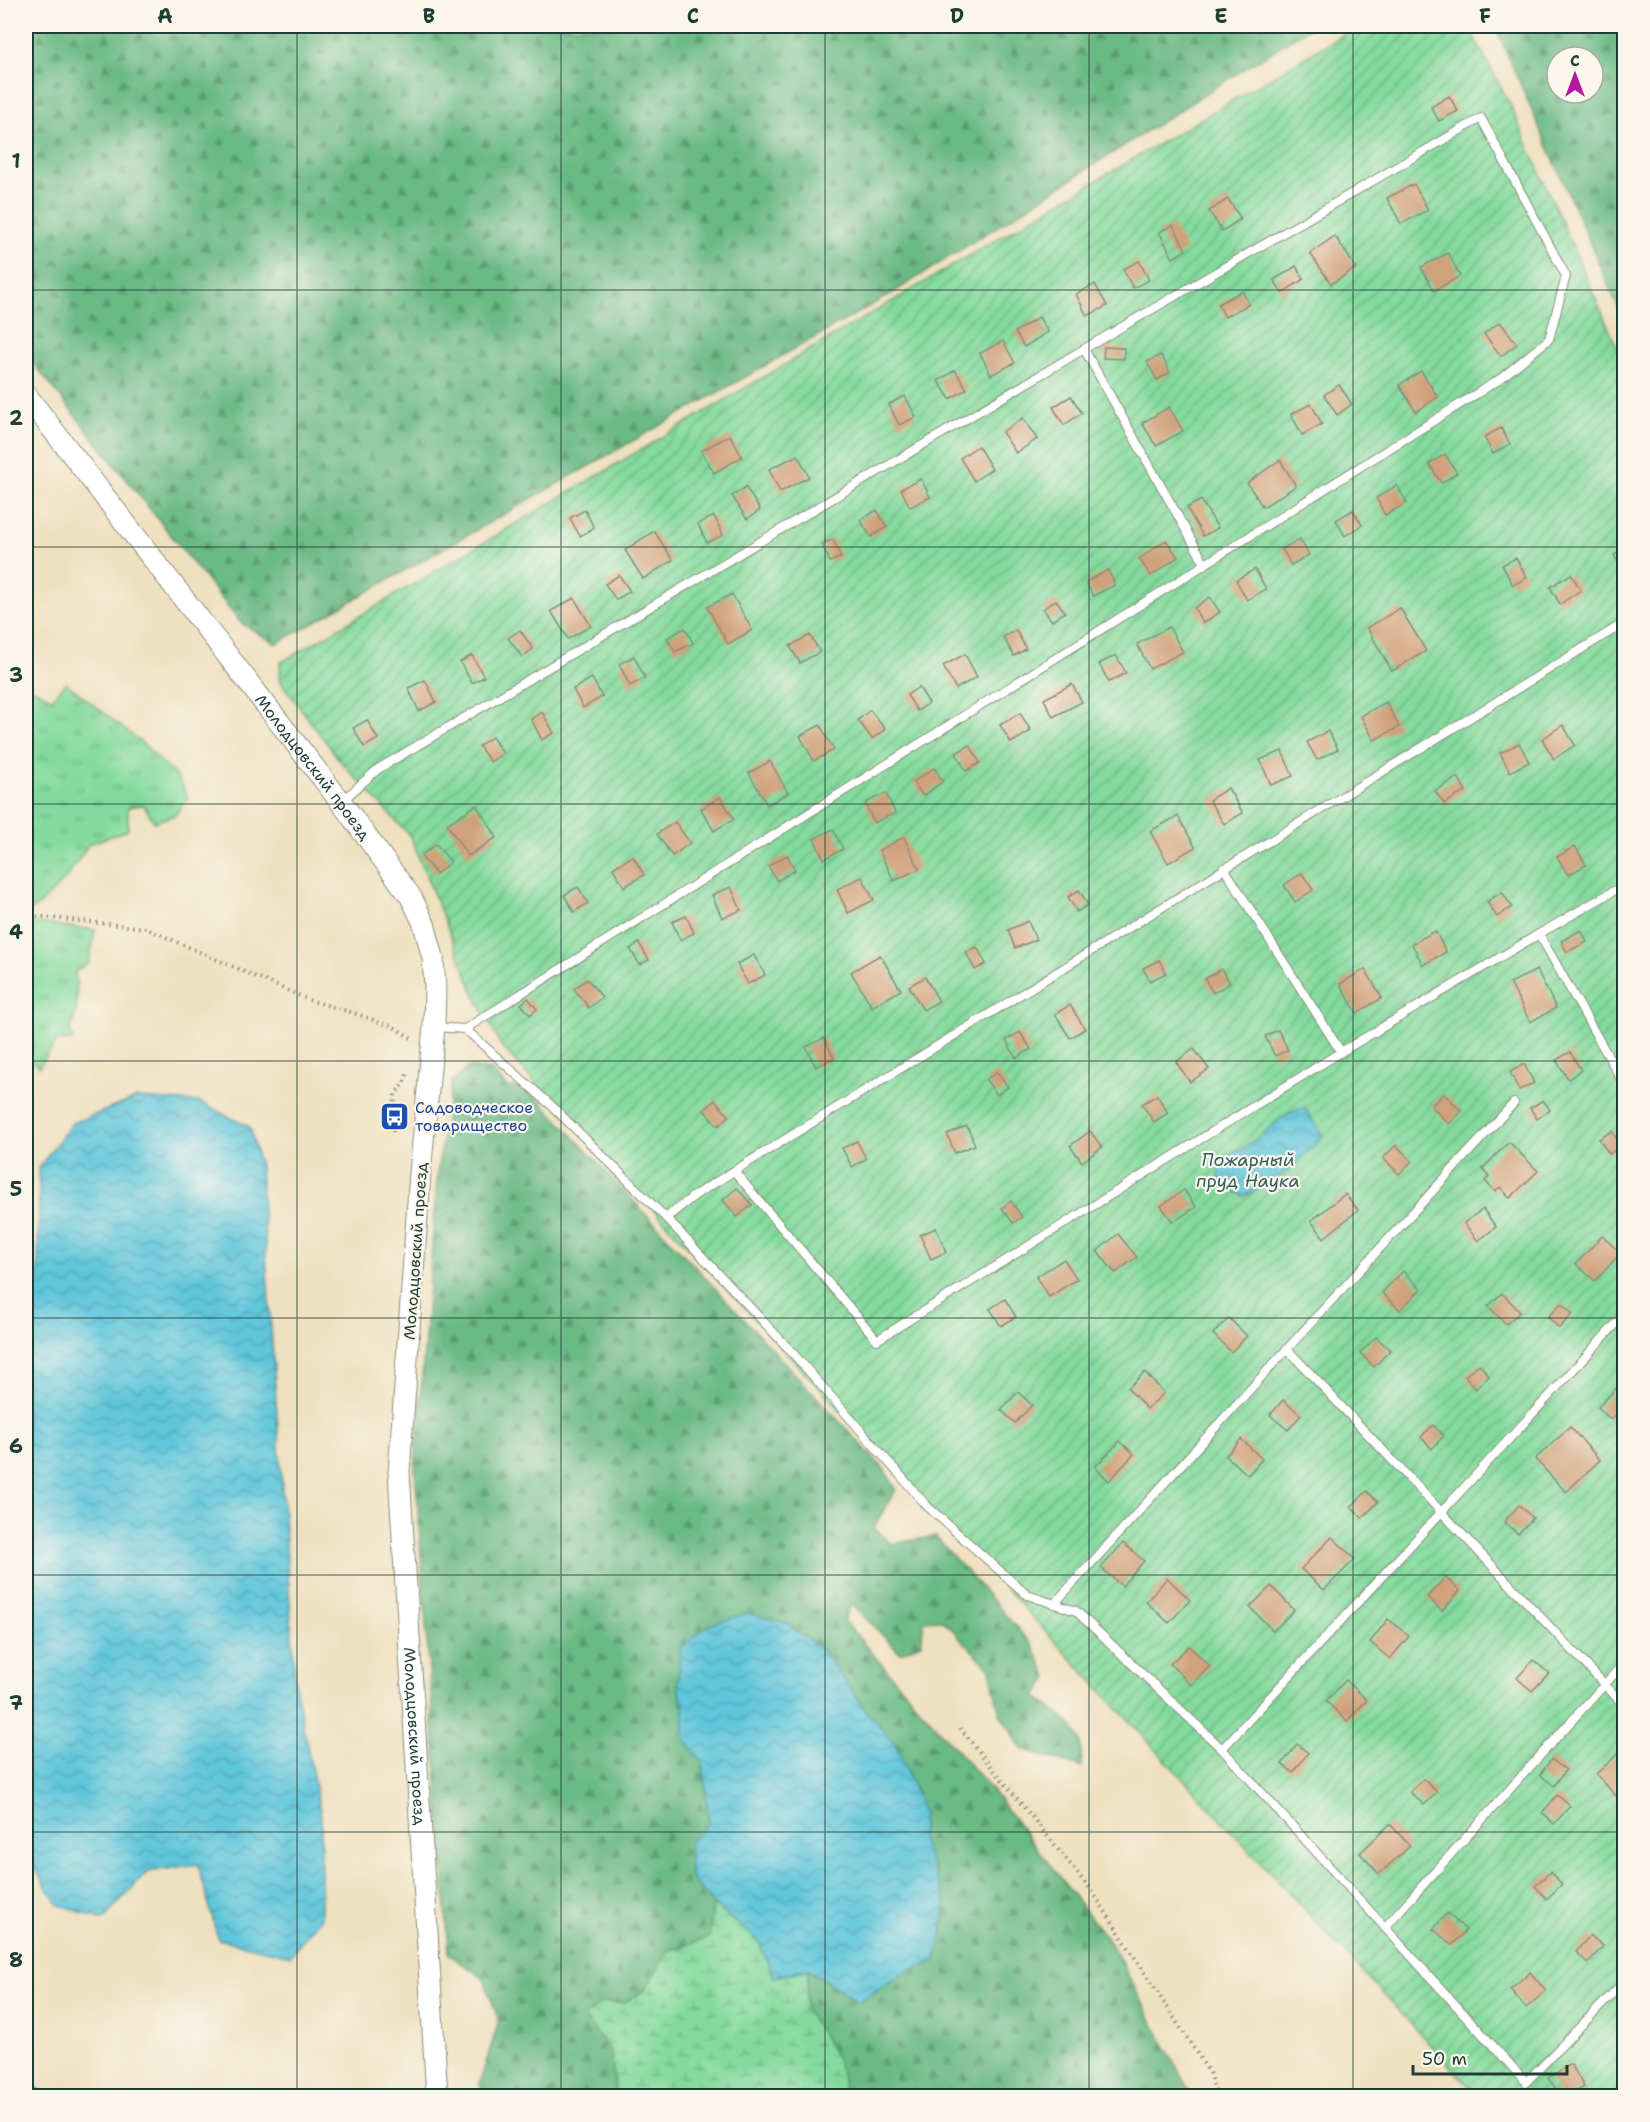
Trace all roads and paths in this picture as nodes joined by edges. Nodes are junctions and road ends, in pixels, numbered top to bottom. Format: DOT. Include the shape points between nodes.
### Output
graph roads {
  1 [pos="1084,349"];
  2 [pos="26,395"];
  3 [pos="1205,564"];
  4 [pos="1624,623"];
  5 [pos="341,802"];
  6 [pos="1224,868"];
  7 [pos="1624,885"];
  8 [pos="26,921"];
  9 [pos="1539,934"];
  10 [pos="434,1027"];
  11 [pos="465,1029"];
  12 [pos="417,1042"];
  13 [pos="1341,1052"];
  14 [pos="410,1063"];
  15 [pos="1624,1084"];
  16 [pos="1514,1103"];
  17 [pos="393,1132"];
  18 [pos="734,1171"];
  19 [pos="666,1218"];
  20 [pos="1624,1315"];
  21 [pos="1287,1348"];
  22 [pos="1442,1512"];
  23 [pos="1055,1603"];
  24 [pos="1624,1663"];
  25 [pos="1605,1684"];
  26 [pos="1624,1705"];
  27 [pos="960,1728"];
  28 [pos="1222,1749"];
  29 [pos="1384,1927"];
  30 [pos="1624,1982"];
  31 [pos="438,2097"];
  32 [pos="1217,2097"];
  1 -- 3 [label="lane"];
  1 -- 3 [label="lane" via="1481,118 1566,276 1549,339 1500,379"];
  1 -- 5 [label="lane" via="378,769"];
  2 -- 5 [label="street, Молодцовский проезд"];
  3 -- 11 [label="lane"];
  4 -- 6 [label="lane"];
  5 -- 10 [label="street, Молодцовский проезд" via="411,897 424,924 433,958"];
  6 -- 13 [label="lane"];
  6 -- 18 [label="lane"];
  7 -- 9 [label="lane"];
  8 -- 12 [label="path" via="35,916 145,928 309,1000 394,1027"];
  9 -- 13 [label="lane"];
  9 -- 15 [label="lane"];
  10 -- 11 [label="lane"];
  10 -- 31 [label="street, Молодцовский проезд" via="399,1472"];
  11 -- 19 [label="lane" via="552,1106"];
  13 -- 18 [label="lane" via="877,1340"];
  14 -- 17 [label="path" via="404,1084 395,1094"];
  16 -- 21 [label="lane"];
  18 -- 19 [label="lane"];
  19 -- 23 [label="lane" via="791,1351 928,1507 1027,1595"];
  20 -- 22 [label="lane"];
  21 -- 22 [label="lane"];
  21 -- 23 [label="lane"];
  22 -- 25 [label="lane"];
  22 -- 28 [label="lane"];
  23 -- 28 [label="lane" via="1076,1611"];
  24 -- 25 [label="lane"];
  25 -- 26 [label="lane"];
  25 -- 29 [label="lane"];
  27 -- 32 [label="path" via="1092,1891 1209,2072"];
  28 -- 29 [label="lane"];
  29 -- 30 [label="lane" via="1526,2082"];
}
